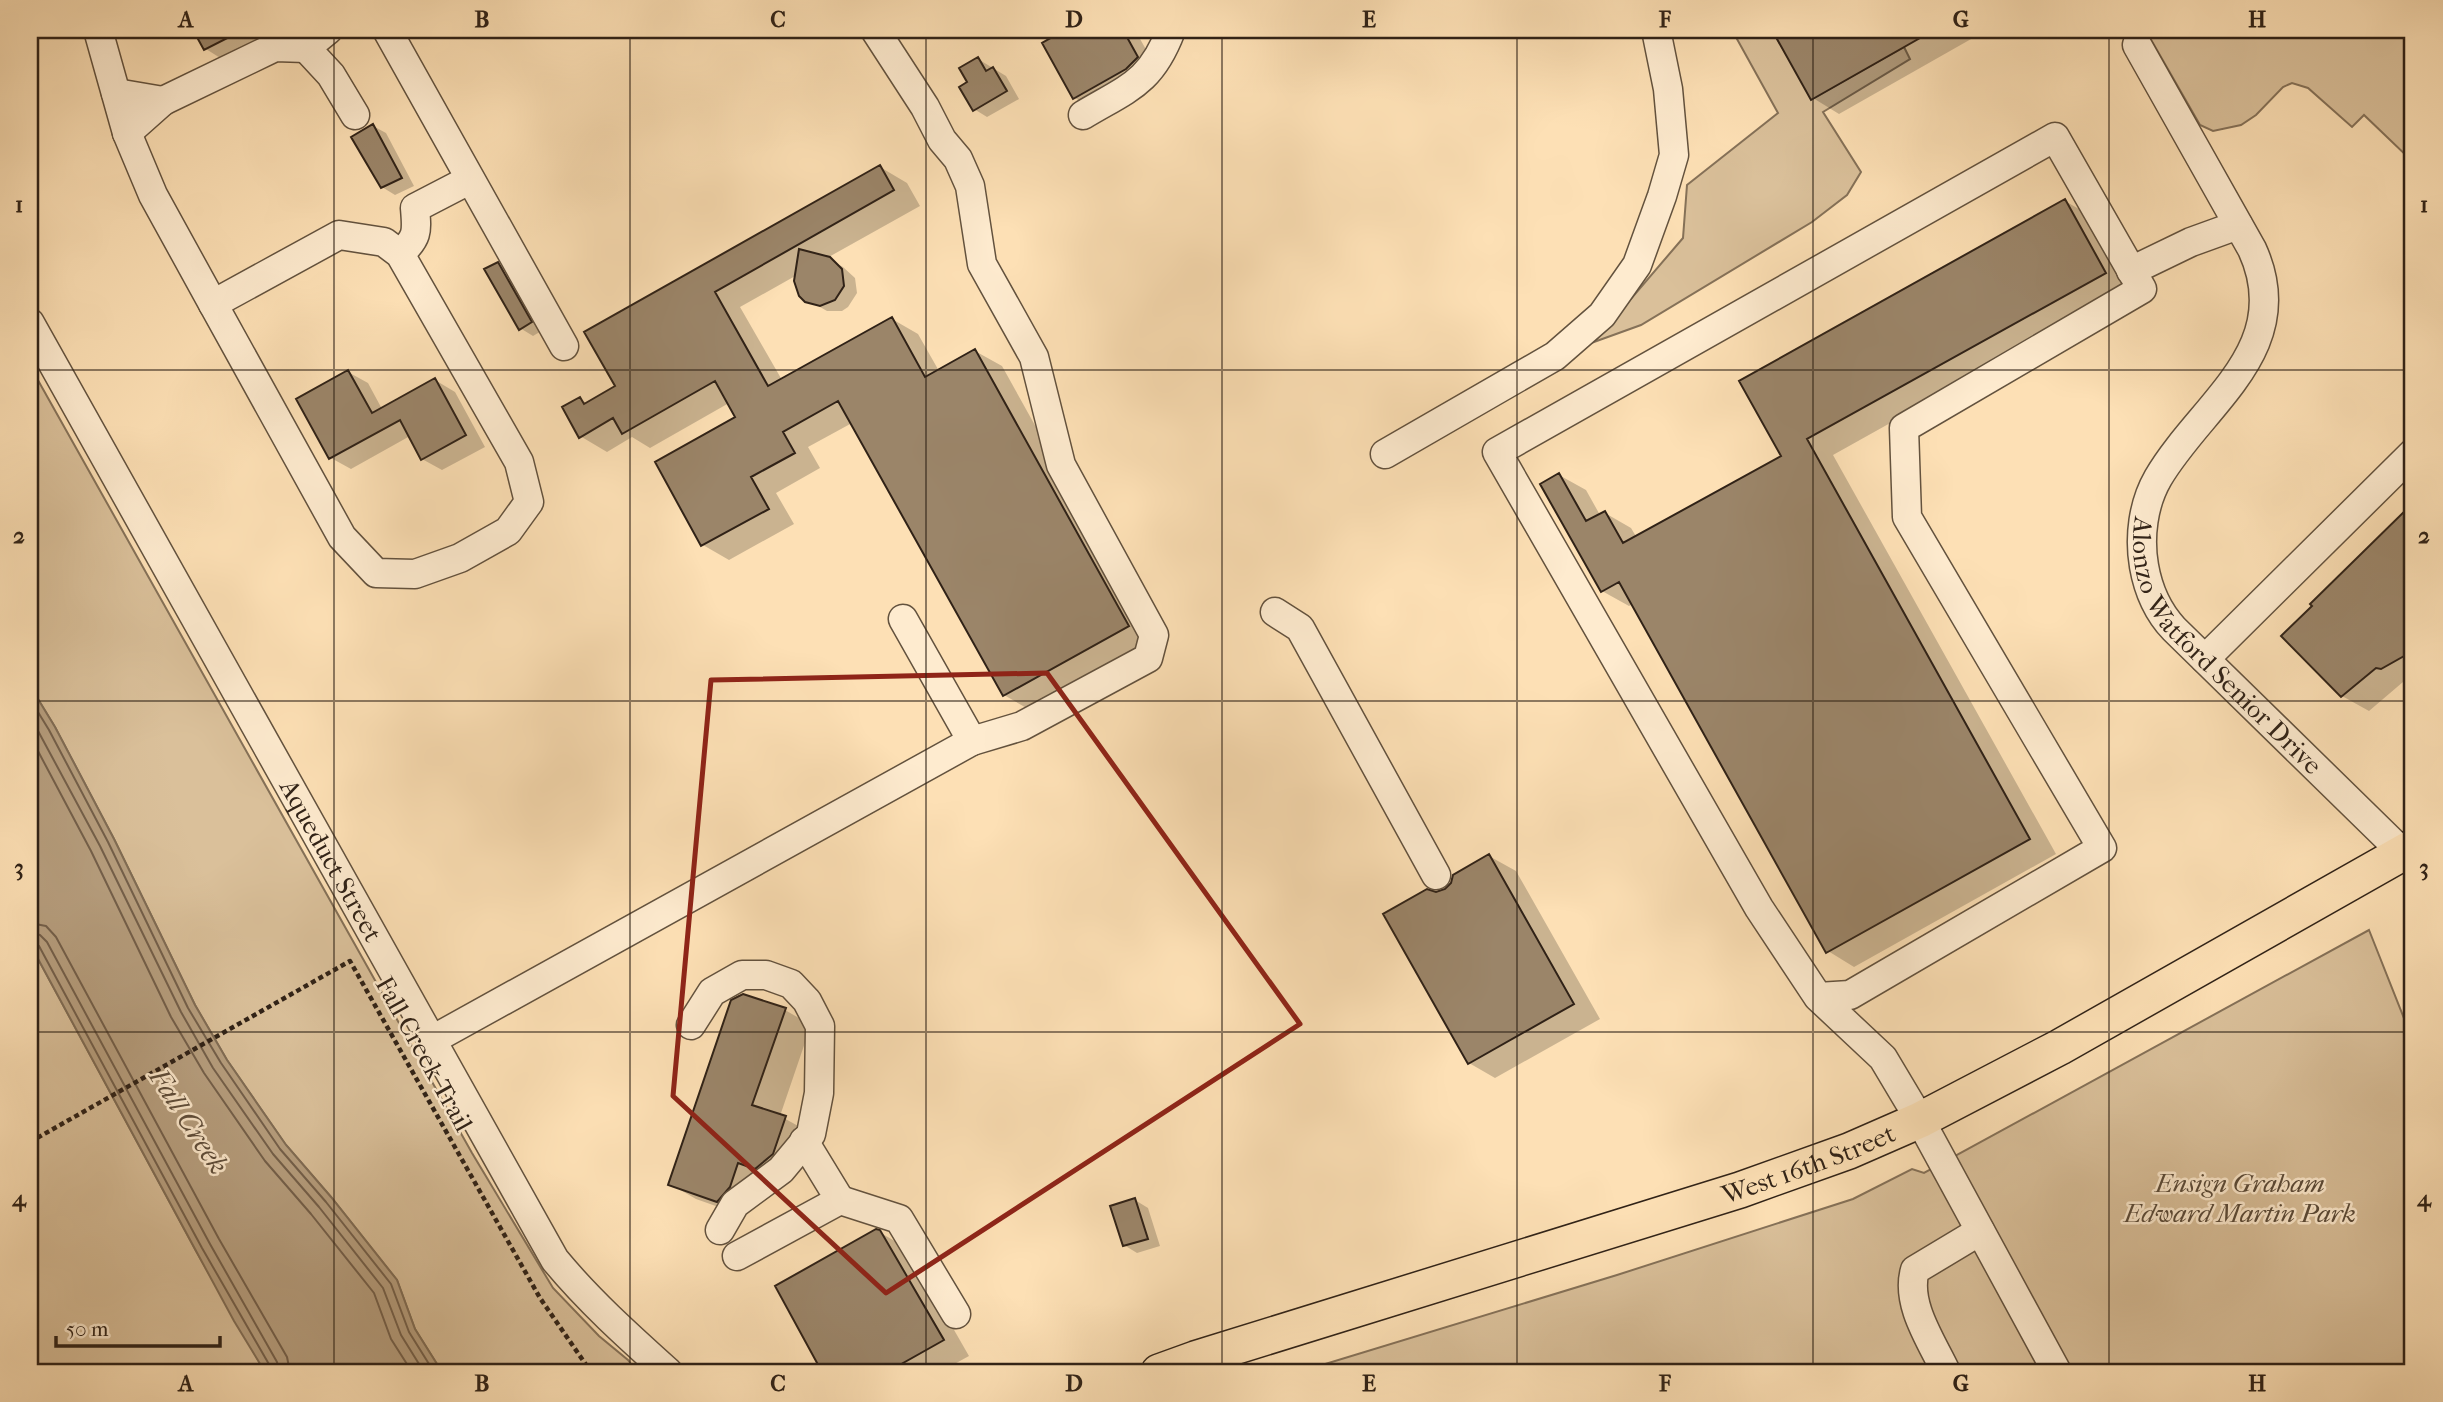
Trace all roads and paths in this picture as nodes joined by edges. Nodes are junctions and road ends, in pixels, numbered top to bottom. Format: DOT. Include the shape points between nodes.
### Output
graph roads {
  1 [pos="98,30"];
  2 [pos="328,30"];
  3 [pos="387,30"];
  4 [pos="875,30"];
  5 [pos="1171,30"];
  6 [pos="1656,30"];
  7 [pos="2137,44"];
  8 [pos="306,47"];
  9 [pos="116,93"];
  10 [pos="163,101"];
  11 [pos="355,115"];
  12 [pos="1083,115"];
  13 [pos="127,133"];
  14 [pos="469,180"];
  15 [pos="2238,225"];
  16 [pos="400,254"];
  17 [pos="2131,271"];
  18 [pos="213,304"];
  19 [pos="30,323"];
  20 [pos="564,346"];
  21 [pos="2413,453"];
  22 [pos="1385,454"];
  23 [pos="1275,612"];
  24 [pos="903,620"];
  25 [pos="2205,659"];
  26 [pos="972,741"];
  27 [pos="2408,850"];
  28 [pos="1436,875"];
  29 [pos="1818,998"];
  30 [pos="691,1025"];
  31 [pos="432,1040"];
  32 [pos="1920,1120"];
  33 [pos="30,1142"];
  34 [pos="804,1142"];
  35 [pos="840,1200"];
  36 [pos="710,1227"];
  37 [pos="1980,1231"];
  38 [pos="737,1256"];
  39 [pos="956,1314"];
  40 [pos="591,1372"];
  41 [pos="668,1372"];
  42 [pos="1159,1372"];
  43 [pos="1946,1372"];
  44 [pos="2057,1372"];
  1 -- 9 [label="street"];
  2 -- 8 [label="street"];
  3 -- 14 [label="street"];
  4 -- 26 [label="street" via="958,159 970,186 982,264 1034,357 1061,465 1154,635 1148,659 1022,726"];
  5 -- 12 [label="street" via="1162,54 1143,79"];
  6 -- 22 [label="street" via="1675,155 1637,265 1602,315 1555,356"];
  7 -- 15 [label="street, Alonzo Watford Senior Drive"];
  8 -- 10 [label="street" via="275,47"];
  8 -- 11 [label="street" via="331,75"];
  9 -- 10 [label="street"];
  9 -- 13 [label="street"];
  10 -- 13 [label="street"];
  13 -- 18 [label="street" via="153,195"];
  14 -- 16 [label="street" via="415,208 414,241"];
  14 -- 20 [label="street"];
  15 -- 17 [label="street"];
  15 -- 25 [label="street, Alonzo Watford Senior Drive" via="2260,272 2263,303 2256,342 2238,377 2157,480 2141,549 2159,608"];
  16 -- 18 [label="street" via="384,242 339,235"];
  16 -- 18 [label="street" via="519,462 529,502 508,531 460,558 415,574 376,573 341,537"];
  17 -- 29 [label="street" via="2142,289 1904,428 1907,517 2102,848 1850,995"];
  17 -- 29 [label="street" via="2055,137 1497,452 1759,908"];
  19 -- 31 [label="street, Aqueduct Street"];
  21 -- 25 [label="street"];
  23 -- 28 [label="street" via="1300,628"];
  24 -- 26 [label="street"];
  25 -- 27 [label="street, Alonzo Watford Senior Drive"];
  26 -- 31 [label="street"];
  27 -- 32 [label="main road, West 16th Street" via="2190,975"];
  29 -- 32 [label="street" via="1883,1058"];
  30 -- 34 [label="street" via="712,992 742,975 766,975 790,984 807,1001 820,1026 819,1093 811,1134"];
  31 -- 41 [label="street, Aqueduct Street" via="555,1260 576,1286"];
  32 -- 37 [label="street"];
  32 -- 42 [label="main road, West 16th Street" via="1774,1180"];
  33 -- 40 [label="path, Fall Creek Trail" via="350,961 540,1298"];
  34 -- 35 [label="street"];
  34 -- 36 [label="street" via="782,1170"];
  35 -- 38 [label="street"];
  35 -- 39 [label="street" via="900,1219"];
  37 -- 43 [label="street" via="1915,1270 1911,1282 1917,1310"];
  37 -- 44 [label="street"];
}
